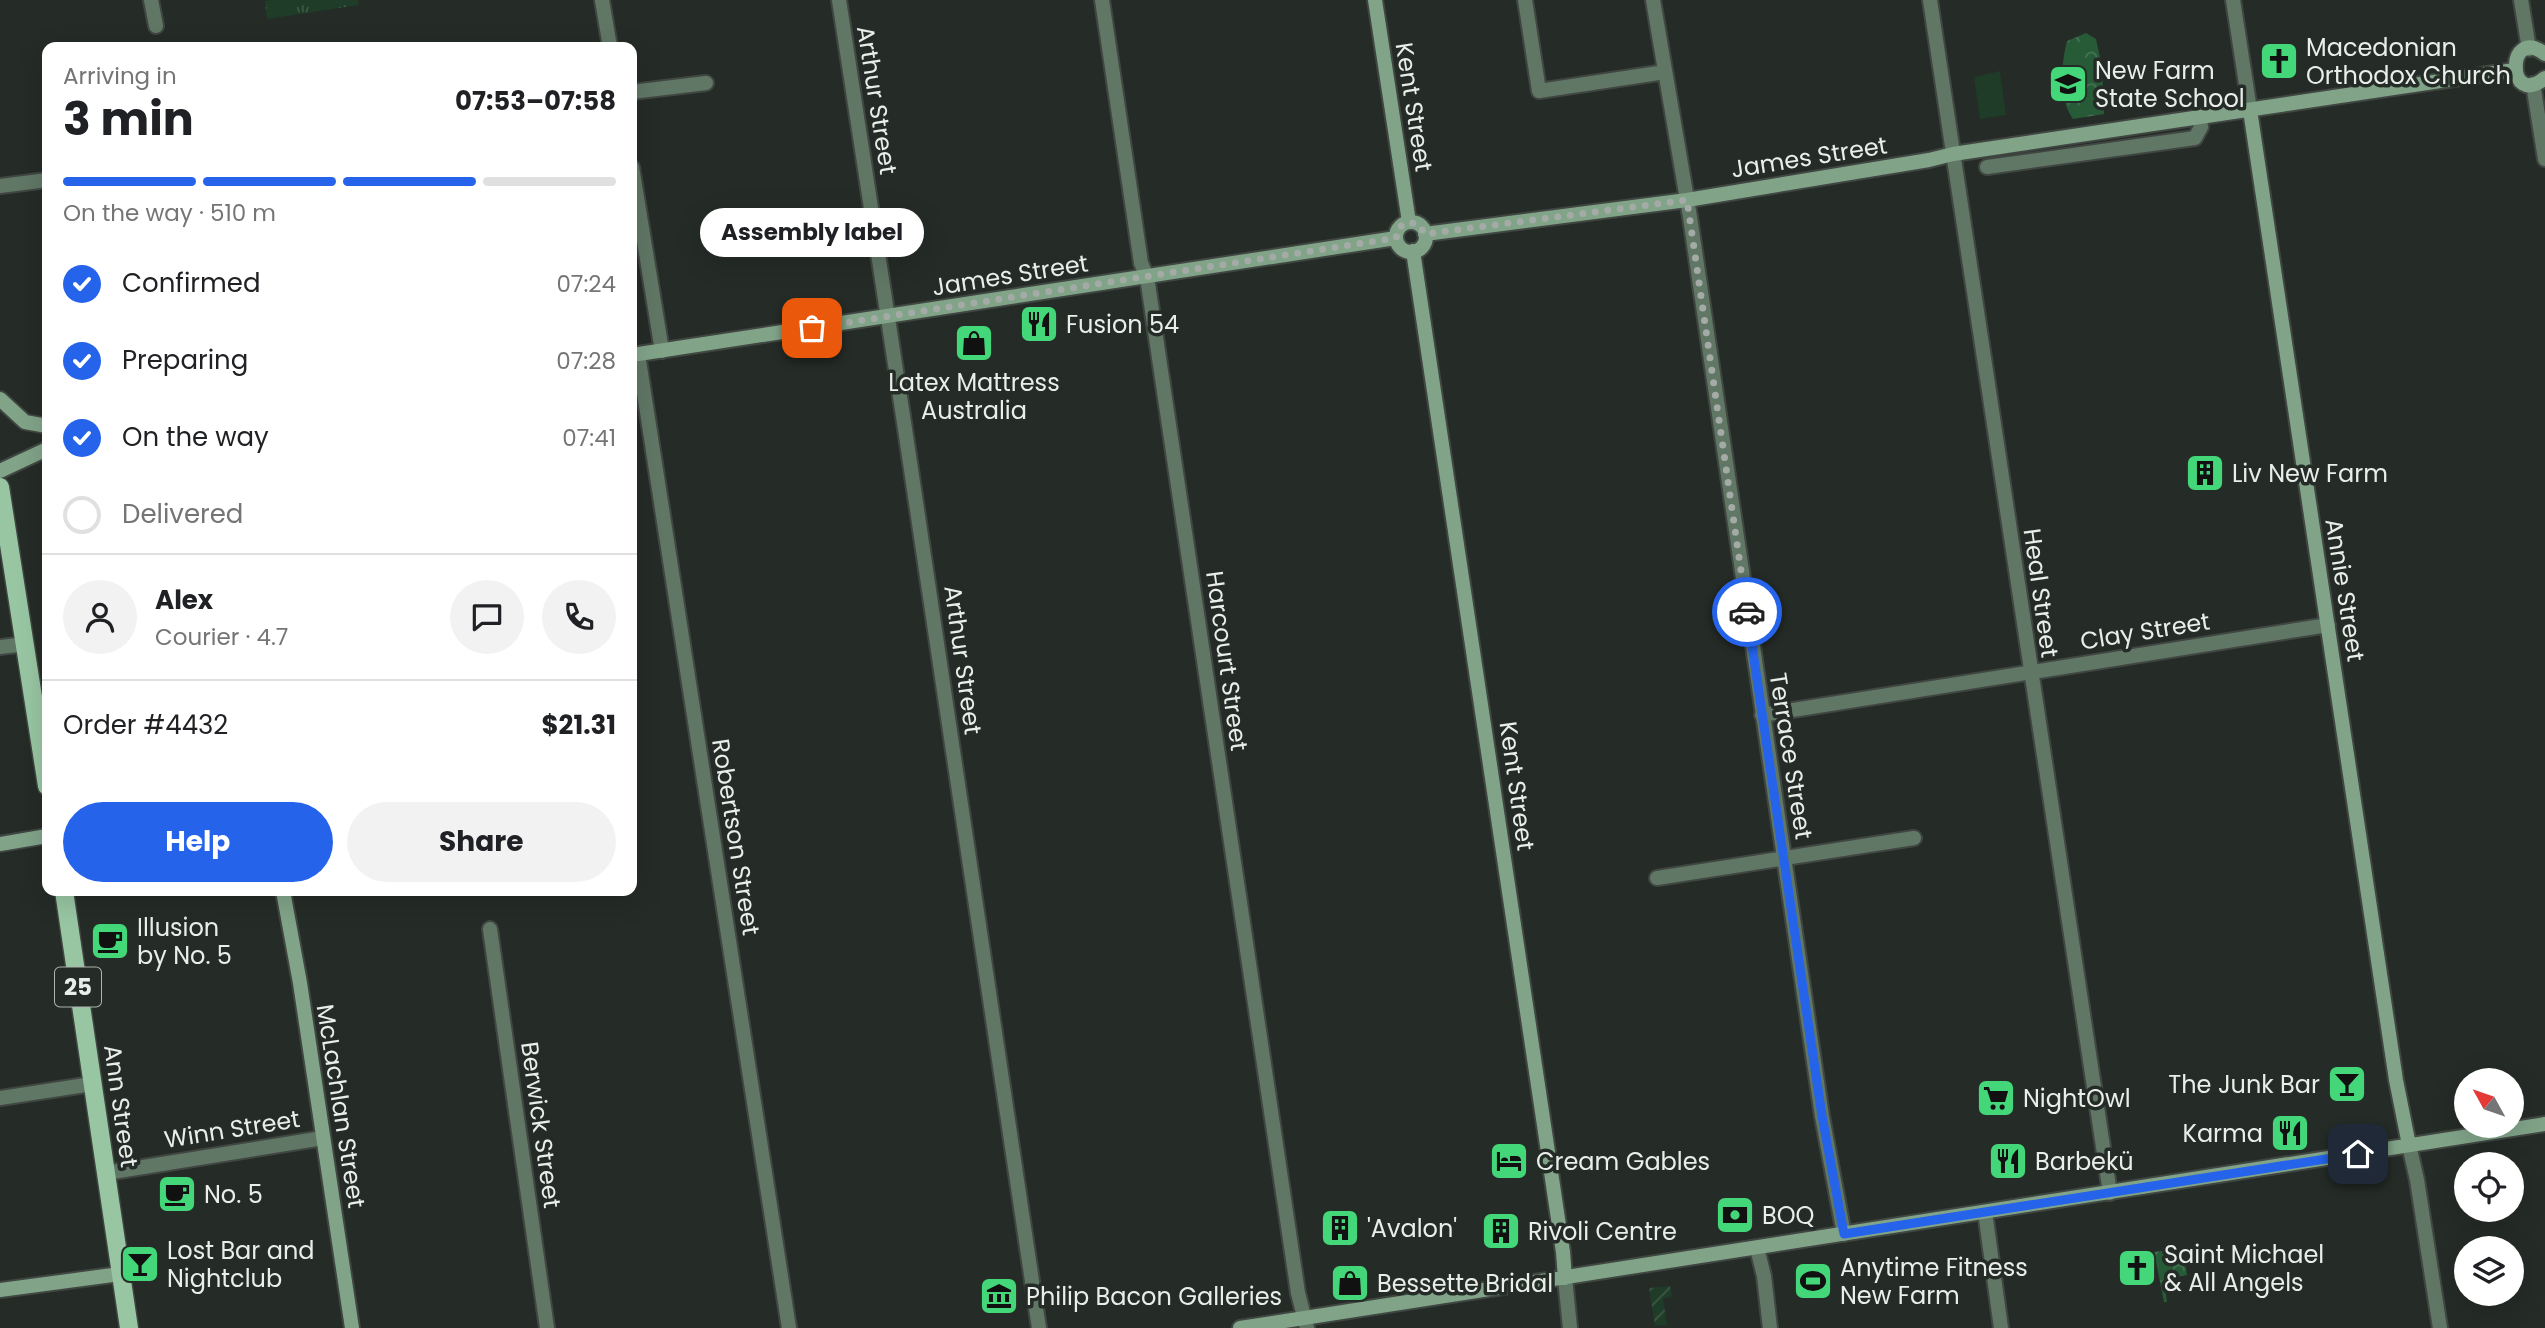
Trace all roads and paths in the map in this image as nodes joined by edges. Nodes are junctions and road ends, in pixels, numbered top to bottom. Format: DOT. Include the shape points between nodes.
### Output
graph roads {
  1 [pos="152,0"];
  2 [pos="602,0"];
  3 [pos="839,0"];
  4 [pos="1102,0"];
  5 [pos="1375,0"];
  6 [pos="1525,0"];
  7 [pos="1653,0"];
  8 [pos="1930,0"];
  9 [pos="2234,0"];
  10 [pos="2521,0"];
  11 [pos="156,26"];
  12 [pos="609,42"];
  13 [pos="2529,49"];
  14 [pos="2545,54"];
  15 [pos="2514,69"];
  16 [pos="1665,72"];
  17 [pos="2539,81"];
  18 [pos="706,83"];
  19 [pos="637,91"];
  20 [pos="2250,110"];
  21 [pos="2200,118"];
  22 [pos="1953,154"];
  23 [pos="2545,159"];
  24 [pos="1987,167"];
  25 [pos="42,181"];
  26 [pos="0,186"];
  27 [pos="637,198"];
  28 [pos="1687,200"];
  29 [pos="1409,222"];
  30 [pos="1425,234"];
  31 [pos="1396,238"];
  32 [pos="1413,251"];
  33 [pos="1147,277"];
  34 [pos="887,317"];
  35 [pos="662,351"];
  36 [pos="637,354"];
  37 [pos="637,367"];
  38 [pos="0,399"];
  39 [pos="42,425"];
  40 [pos="42,451"];
  41 [pos="0,471"];
  42 [pos="0,487"];
  43 [pos="2328,625"];
  44 [pos="26,643"];
  45 [pos="0,648"];
  46 [pos="2030,671"];
  47 [pos="1762,715"];
  48 [pos="42,735"];
  49 [pos="42,837"];
  50 [pos="1914,838"];
  51 [pos="0,844"];
  52 [pos="1784,858"];
  53 [pos="1657,878"];
  54 [pos="66,896"];
  55 [pos="284,896"];
  56 [pos="490,929"];
  57 [pos="92,1084"];
  58 [pos="0,1098"];
  59 [pos="2545,1124"];
  60 [pos="323,1138"];
  61 [pos="2409,1146"];
  62 [pos="106,1172"];
  63 [pos="2110,1193"];
  64 [pos="1985,1212"];
  65 [pos="1844,1234"];
  66 [pos="1757,1248"];
  67 [pos="120,1274"];
  68 [pos="1565,1278"];
  69 [pos="0,1290"];
  70 [pos="1306,1323"];
  71 [pos="129,1328"];
  72 [pos="352,1328"];
  73 [pos="547,1328"];
  74 [pos="789,1328"];
  75 [pos="1039,1328"];
  76 [pos="1240,1328"];
  77 [pos="1570,1328"];
  78 [pos="1770,1328"];
  79 [pos="2001,1328"];
  80 [pos="2440,1328"];
  1 -- 11 [label="street"];
  2 -- 12 [label="street"];
  3 -- 34 [label="street, Arthur Street"];
  4 -- 33 [label="street, Harcourt Street" via="1140,260"];
  5 -- 29 [label="street, Kent Street"];
  6 -- 16 [label="street" via="1539,91"];
  7 -- 16 [label="street, Terrace Street"];
  8 -- 22 [label="street, Heal Street"];
  9 -- 20 [label="street, Annie Street"];
  10 -- 13 [label="street"];
  13 -- 14 [label="street"];
  13 -- 15 [label="street" via="2519,54"];
  15 -- 17 [label="street" via="2519,79"];
  15 -- 20 [label="street, James Street"];
  16 -- 28 [label="street, Terrace Street"];
  17 -- 23 [label="street"];
  18 -- 19 [label="street"];
  20 -- 21 [label="street, James Street"];
  20 -- 43 [label="street, Annie Street"];
  21 -- 22 [label="street, James Street"];
  21 -- 24 [label="street" via="2195,138"];
  22 -- 28 [label="street, James Street"];
  22 -- 46 [label="street, Heal Street"];
  25 -- 26 [label="street"];
  27 -- 35 [label="street"];
  28 -- 30 [label="street, James Street"];
  28 -- 47 [label="street, Terrace Street"];
  29 -- 30 [label="street" via="1419,225"];
  29 -- 31 [label="street" via="1399,227"];
  30 -- 32 [label="street" via="1423,245"];
  31 -- 32 [label="street" via="1400,247"];
  31 -- 33 [label="street, James Street"];
  32 -- 68 [label="street, Kent Street"];
  33 -- 34 [label="street, James Street"];
  33 -- 70 [label="street, Harcourt Street"];
  34 -- 35 [label="street, James Street"];
  34 -- 75 [label="street, Arthur Street"];
  35 -- 36 [label="street, James Street"];
  37 -- 74 [label="street, Robertson Street"];
  38 -- 39 [label="street" via="25,422"];
  40 -- 41 [label="street"];
  42 -- 44 [label="main road"];
  43 -- 46 [label="street, Clay Street"];
  43 -- 61 [label="street, Annie Street"];
  44 -- 45 [label="street"];
  44 -- 48 [label="main road"];
  46 -- 47 [label="street, Clay Street"];
  46 -- 63 [label="street, Heal Street"];
  47 -- 52 [label="street, Terrace Street"];
  49 -- 51 [label="street"];
  50 -- 52 [label="street"];
  52 -- 53 [label="street"];
  52 -- 65 [label="street, Terrace Street"];
  54 -- 57 [label="main road, Ann Street / 25"];
  55 -- 60 [label="street, McLachlan Street"];
  56 -- 73 [label="street, Berwick Street"];
  57 -- 58 [label="street"];
  57 -- 62 [label="main road, Ann Street / 25"];
  59 -- 61 [label="street"];
  60 -- 62 [label="street, Winn Street"];
  60 -- 72 [label="street, McLachlan Street"];
  61 -- 63 [label="street"];
  61 -- 80 [label="street"];
  62 -- 67 [label="main road, Ann Street / 25"];
  63 -- 64 [label="street"];
  64 -- 65 [label="street"];
  64 -- 79 [label="street"];
  65 -- 66 [label="street"];
  66 -- 68 [label="street"];
  66 -- 78 [label="street"];
  67 -- 69 [label="street"];
  67 -- 71 [label="main road, Ann Street / 25"];
  68 -- 70 [label="street"];
  68 -- 77 [label="street, Kent Street"];
  70 -- 76 [label="street"];
}
